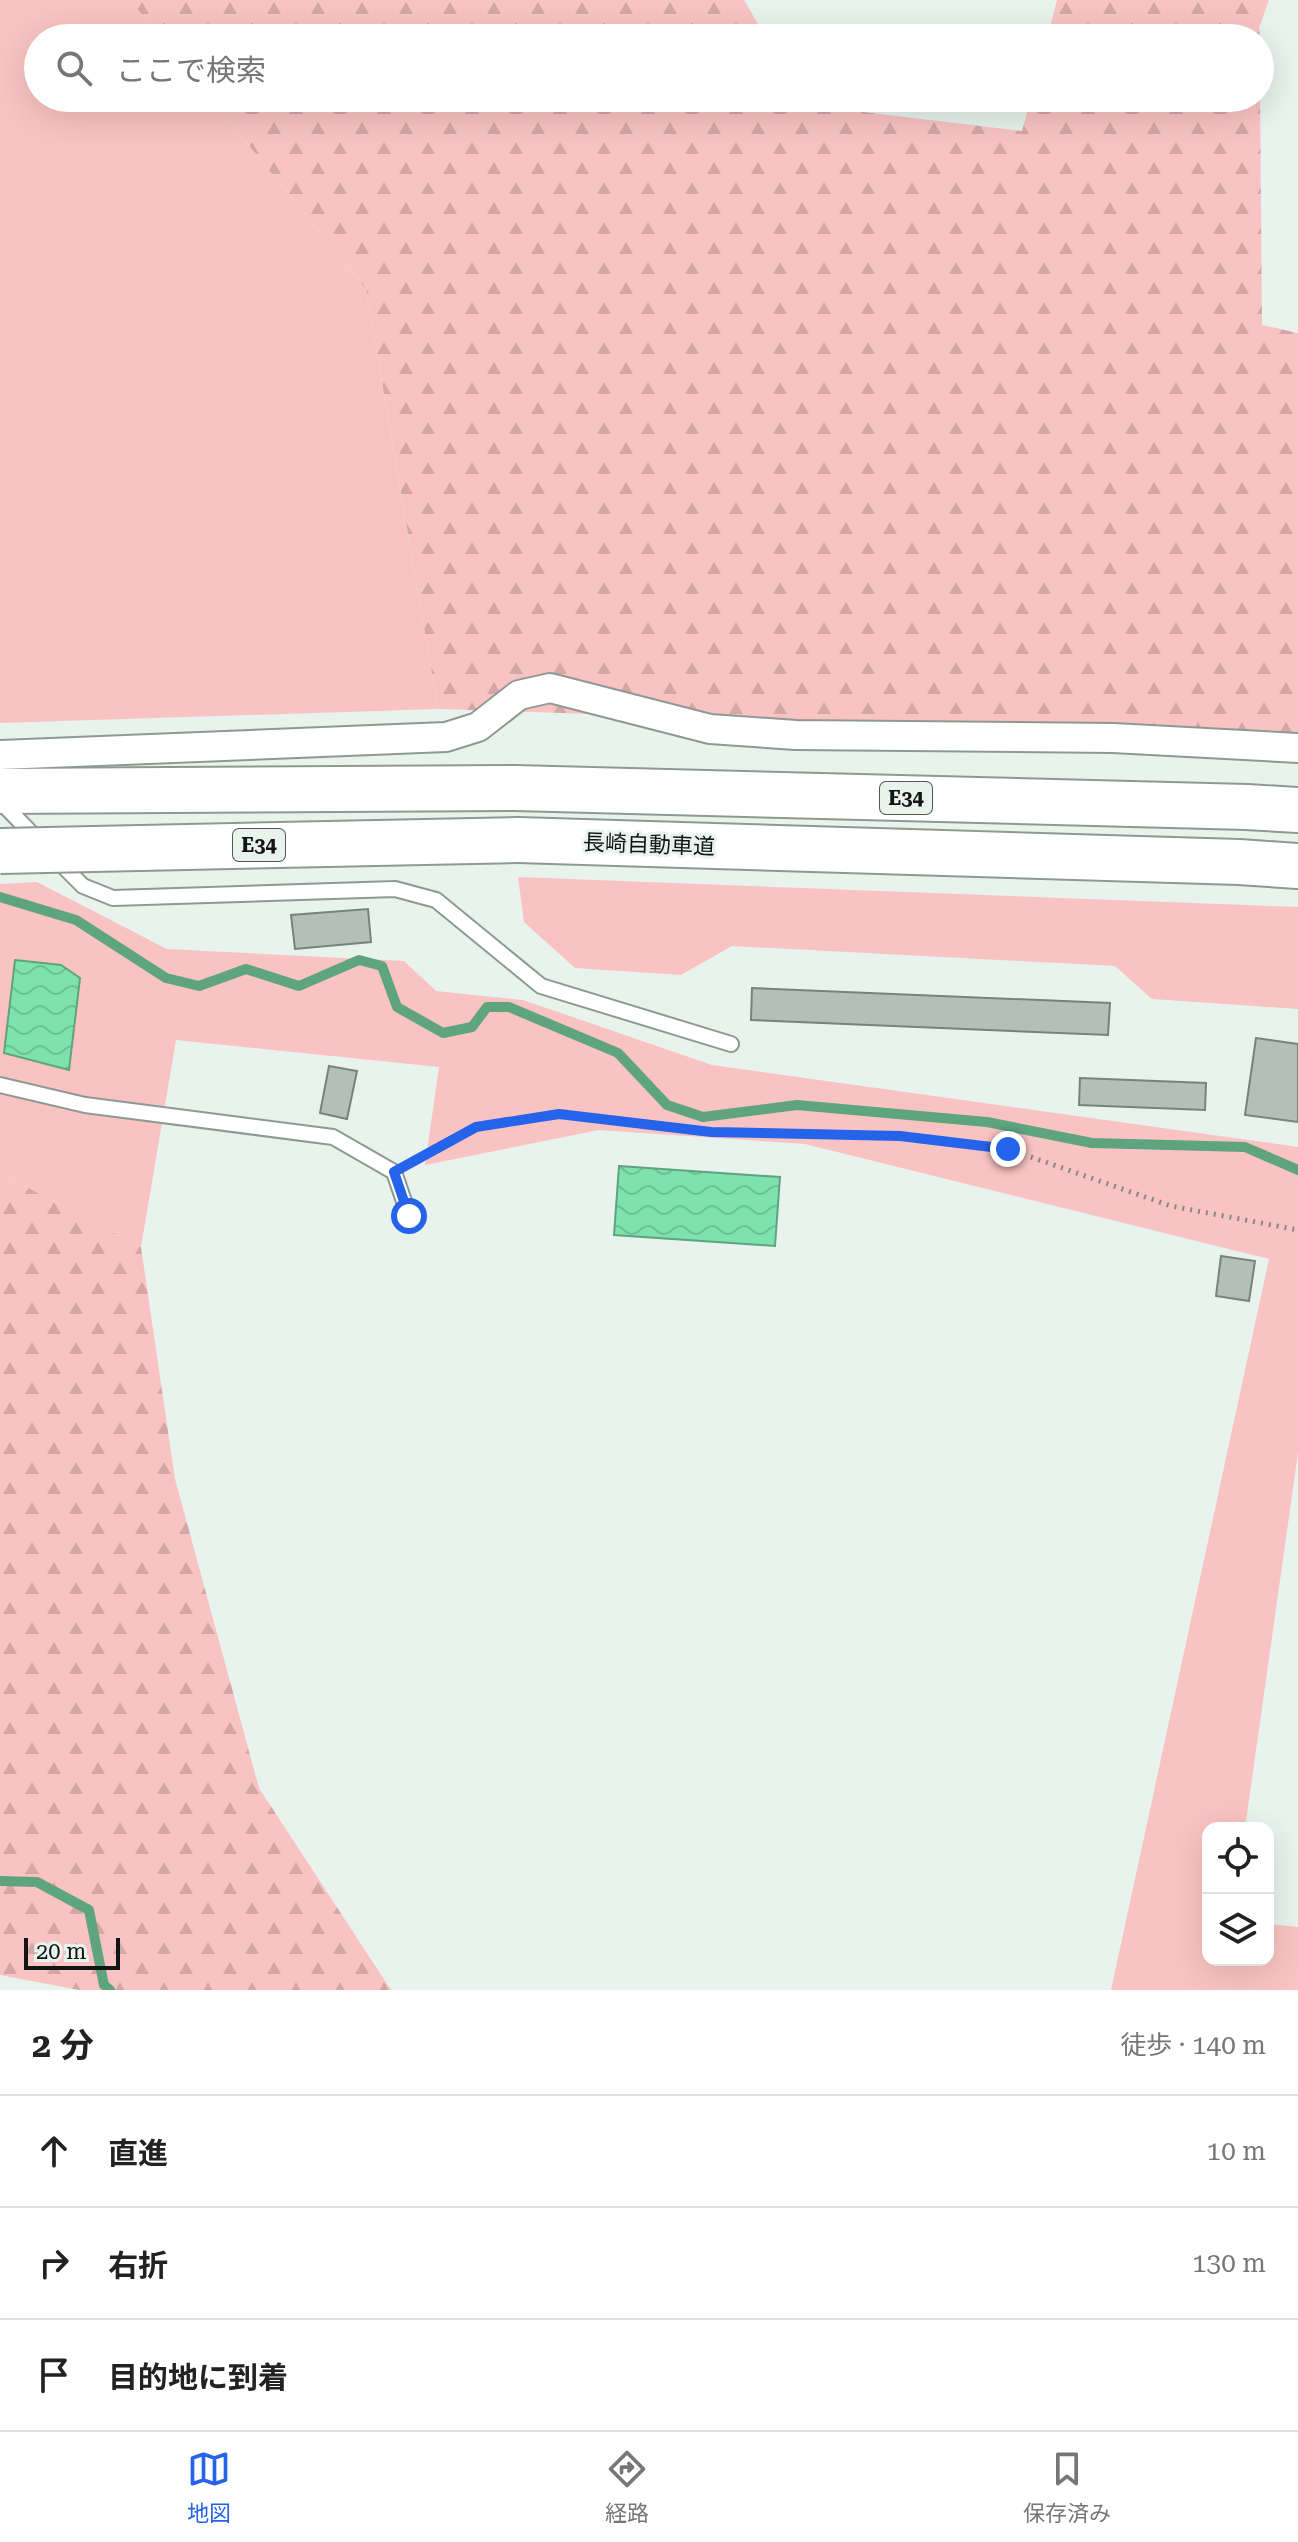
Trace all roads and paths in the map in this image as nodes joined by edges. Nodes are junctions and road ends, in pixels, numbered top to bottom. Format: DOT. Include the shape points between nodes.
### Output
graph roads {
  1 [pos="1298,748"];
  2 [pos="0,755"];
  3 [pos="0,791"];
  4 [pos="0,801"];
  5 [pos="1298,810"];
  6 [pos="0,851"];
  7 [pos="1298,866"];
  8 [pos="731,1044"];
  9 [pos="0,1085"];
  10 [pos="394,1172"];
  11 [pos="409,1216"];
  12 [pos="1298,1230"];
  1 -- 2 [label="street" via="1113,738 796,735 710,729 550,688 519,695 478,727 446,737"];
  3 -- 5 [label="highway, E34" via="515,788"];
  4 -- 8 [label="lane" via="83,886 113,898 395,889 436,900 541,986"];
  6 -- 7 [label="highway, 長崎自動車道 / E34, bridge" via="518,840"];
  9 -- 10 [label="lane" via="85,1105 333,1137"];
  10 -- 11 [label="lane"];
  10 -- 12 [label="path" via="476,1127 559,1114 711,1132 900,1136 1008,1149 1171,1206"];
}
